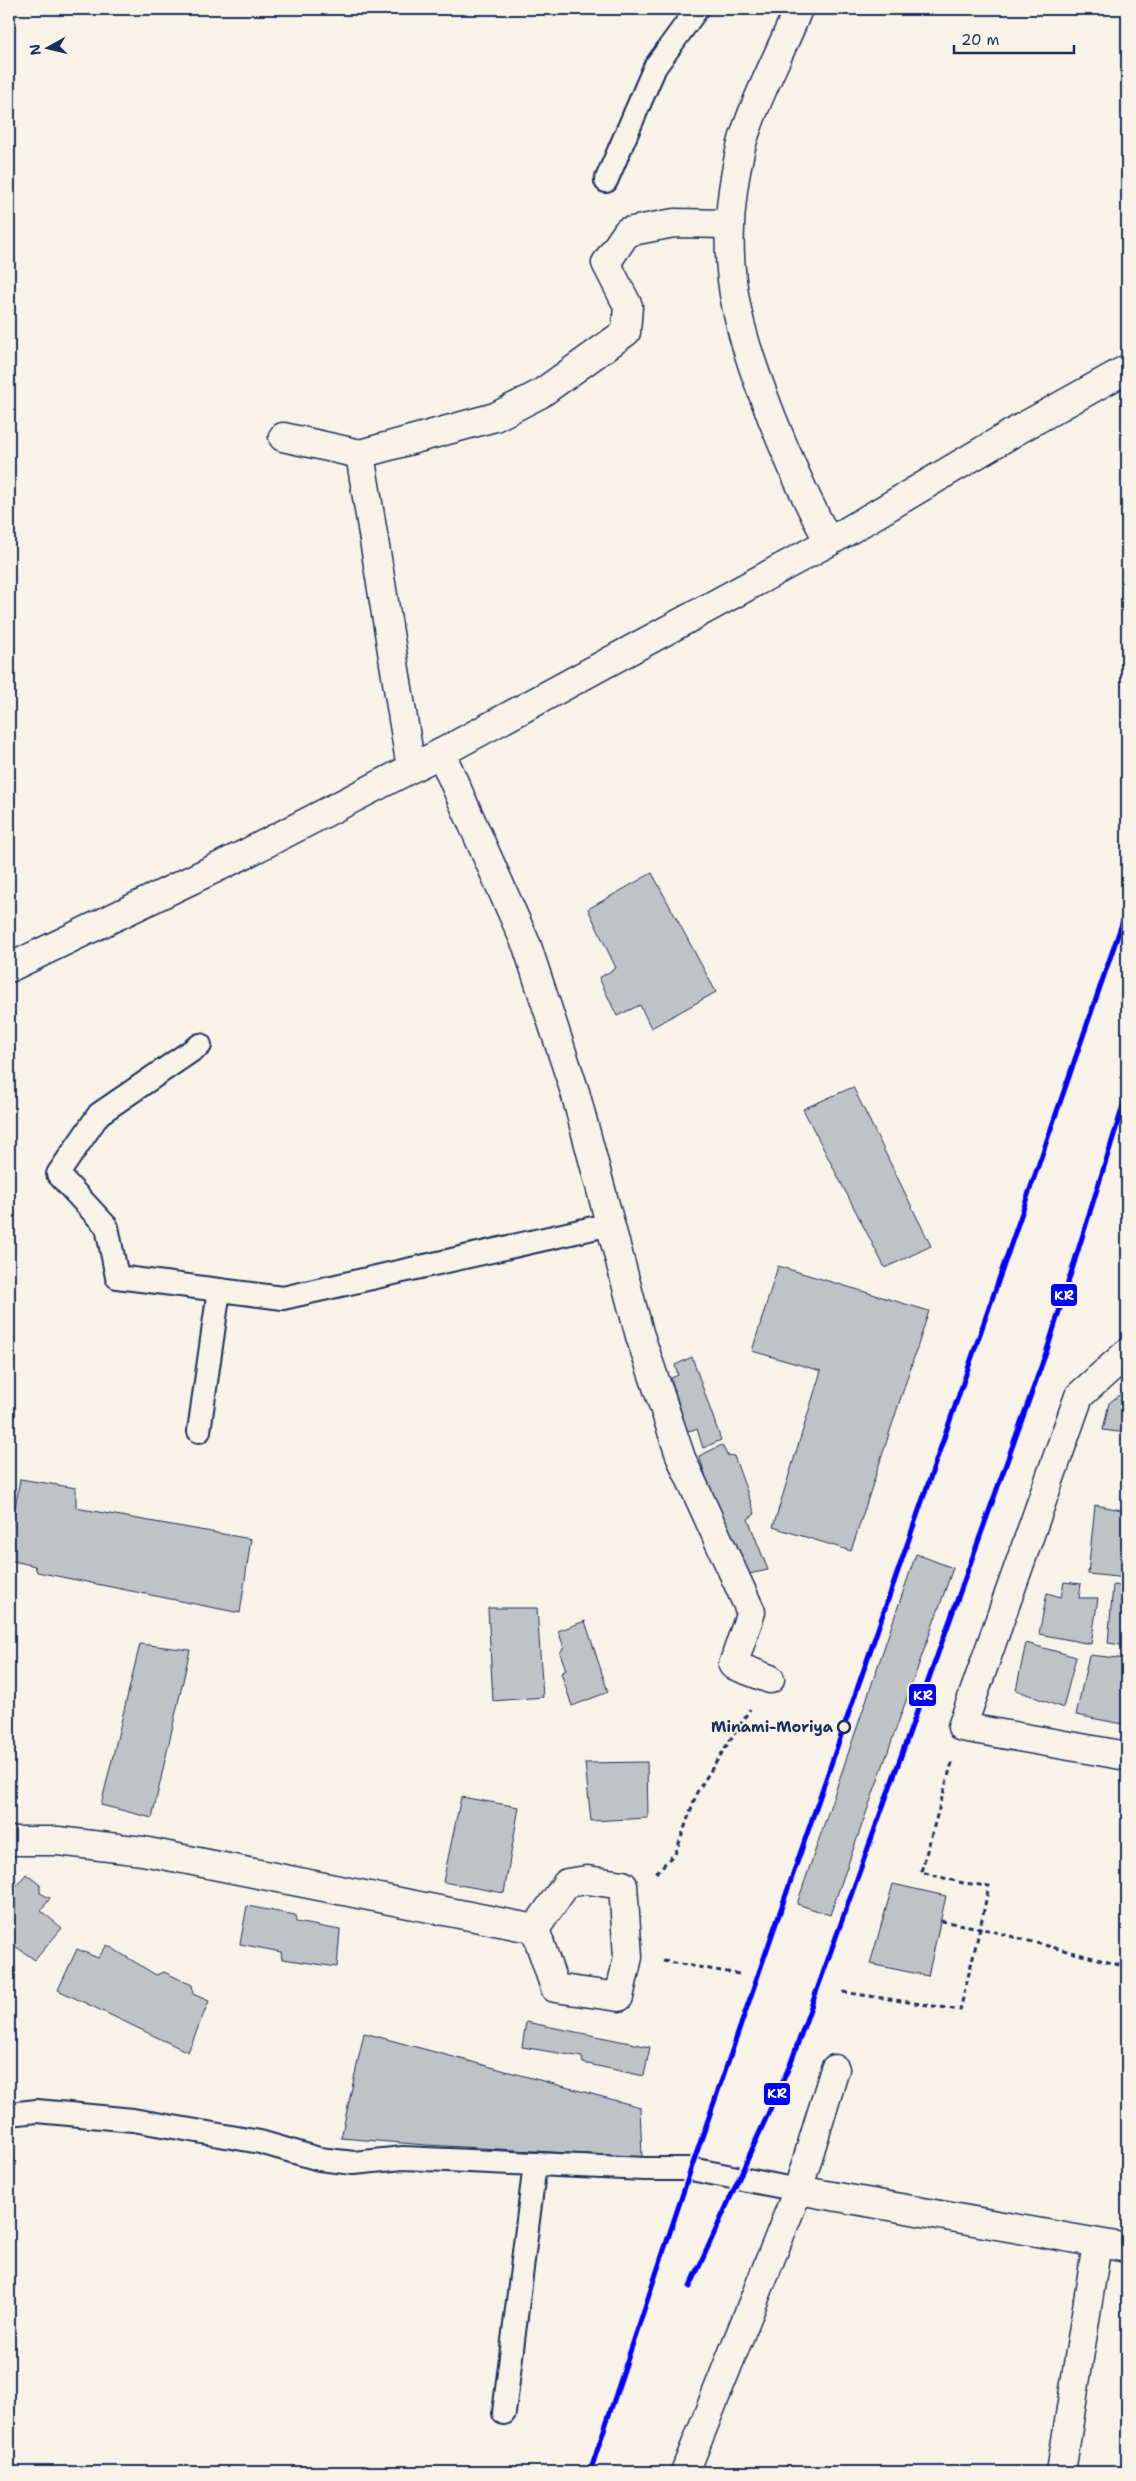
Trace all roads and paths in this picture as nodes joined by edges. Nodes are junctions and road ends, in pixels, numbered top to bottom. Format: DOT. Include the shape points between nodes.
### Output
graph roads {
  1 [pos="697,9"];
  2 [pos="798,9"];
  3 [pos="606,181"];
  4 [pos="729,224"];
  5 [pos="1127,369"];
  6 [pos="283,437"];
  7 [pos="360,454"];
  8 [pos="829,542"];
  9 [pos="442,753"];
  10 [pos="411,768"];
  11 [pos="9,968"];
  12 [pos="200,1045"];
  13 [pos="611,1224"];
  14 [pos="219,1290"];
  15 [pos="1127,1353"];
  16 [pos="200,1432"];
  17 [pos="770,1679"];
  18 [pos="962,1727"];
  19 [pos="1127,1756"];
  20 [pos="9,1841"];
  21 [pos="649,1880"];
  22 [pos="941,1921"];
  23 [pos="980,1928"];
  24 [pos="535,1929"];
  25 [pos="628,1957"];
  26 [pos="1127,1967"];
  27 [pos="739,1974"];
  28 [pos="842,1992"];
  29 [pos="835,2069"];
  30 [pos="9,2114"];
  31 [pos="535,2164"];
  32 [pos="798,2190"];
  33 [pos="1097,2244"];
  34 [pos="1127,2248"];
  35 [pos="504,2413"];
  36 [pos="685,2472"];
  37 [pos="1062,2472"];
  1 -- 3 [label="lane" via="655,67"];
  2 -- 4 [label="street" via="745,131"];
  4 -- 7 [label="street" via="674,223 627,232 606,263 628,306 626,332 540,394 495,417"];
  4 -- 8 [label="street" via="730,274 736,314 750,362 792,467"];
  5 -- 8 [label="street"];
  6 -- 7 [label="street"];
  7 -- 10 [label="street"];
  8 -- 9 [label="street"];
  9 -- 10 [label="street"];
  9 -- 13 [label="street" via="526,946 575,1092"];
  10 -- 11 [label="street" via="247,853"];
  12 -- 14 [label="lane" via="99,1114 58,1174 107,1227 117,1277"];
  13 -- 14 [label="lane" via="283,1298"];
  13 -- 17 [label="street" via="640,1336 681,1458 751,1612 733,1665"];
  14 -- 16 [label="lane"];
  15 -- 18 [label="street" via="1079,1396"];
  17 -- 21 [label="path" via="697,1792 676,1852"];
  18 -- 19 [label="street"];
  18 -- 23 [label="path" via="921,1872 962,1883 989,1886"];
  20 -- 24 [label="street" via="58,1841 143,1851"];
  22 -- 23 [label="path"];
  23 -- 26 [label="path"];
  23 -- 28 [label="path" via="960,2010"];
  24 -- 25 [label="street" via="555,1988 619,1997"];
  24 -- 25 [label="street" via="567,1882 587,1880 623,1885"];
  25 -- 27 [label="path"];
  29 -- 32 [label="street"];
  30 -- 31 [label="lane" via="37,2111 133,2120 260,2142 319,2160 354,2163 402,2158"];
  31 -- 32 [label="lane" via="645,2170 691,2168"];
  31 -- 35 [label="lane"];
  32 -- 33 [label="street"];
  32 -- 36 [label="street"];
  33 -- 34 [label="street"];
  33 -- 37 [label="street"];
}
